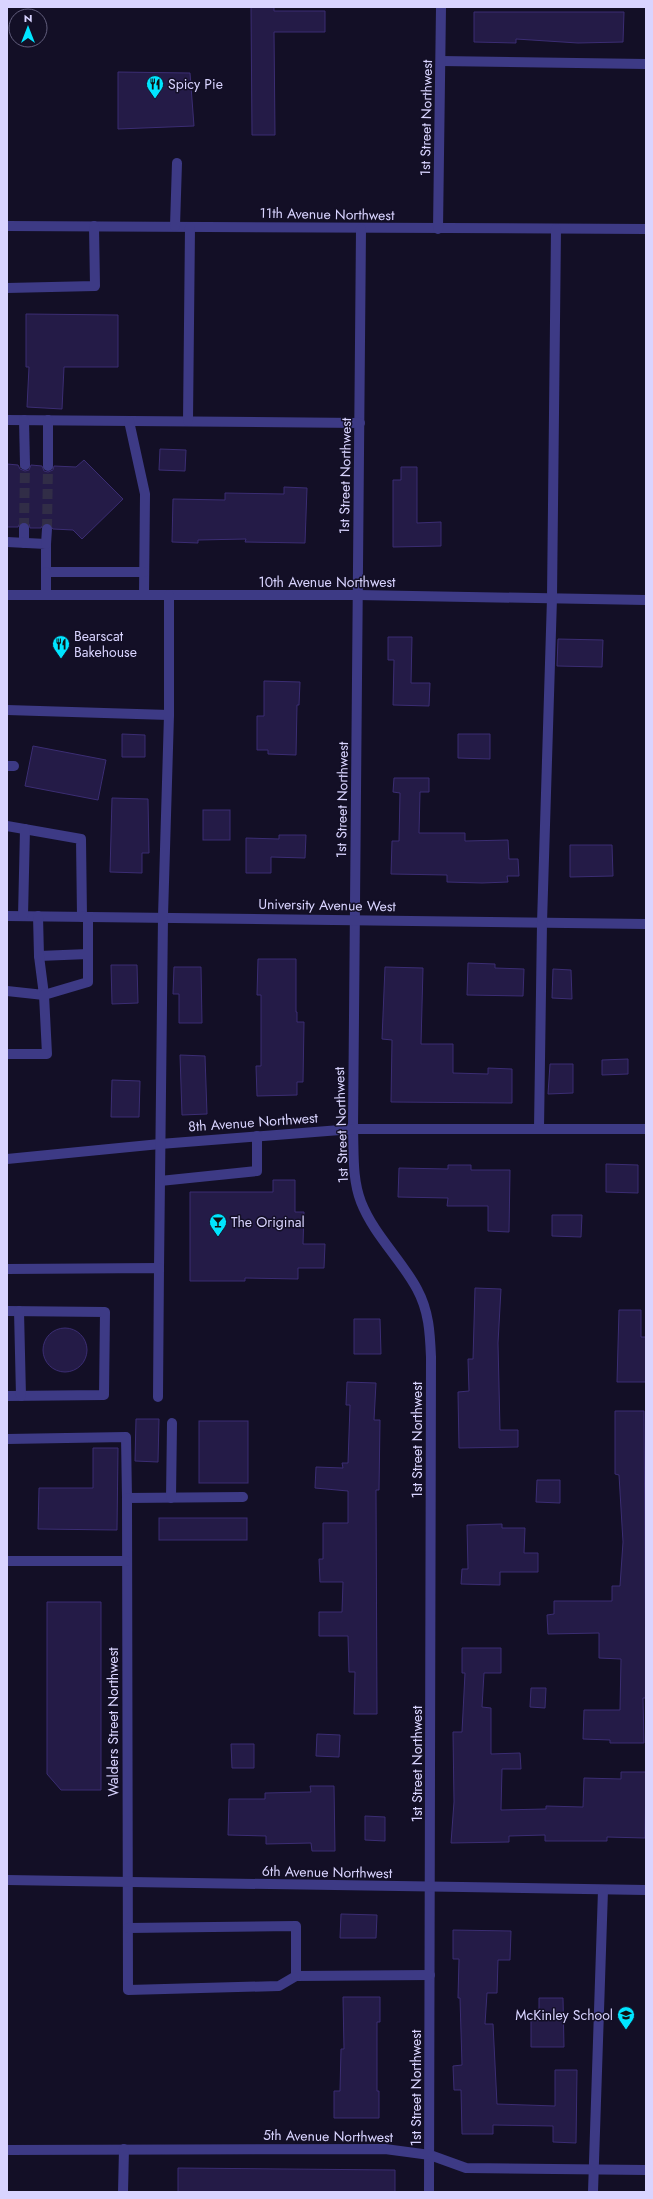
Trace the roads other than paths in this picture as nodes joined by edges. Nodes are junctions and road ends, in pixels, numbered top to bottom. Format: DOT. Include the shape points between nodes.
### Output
graph roads {
  1 [pos="441,7"];
  2 [pos="440,61"];
  3 [pos="646,64"];
  4 [pos="177,163"];
  5 [pos="7,226"];
  6 [pos="94,226"];
  7 [pos="175,226"];
  8 [pos="190,227"];
  9 [pos="361,229"];
  10 [pos="438,229"];
  11 [pos="556,229"];
  12 [pos="646,229"];
  13 [pos="7,288"];
  14 [pos="7,420"];
  15 [pos="24,420"];
  16 [pos="48,420"];
  17 [pos="129,421"];
  18 [pos="188,421"];
  19 [pos="360,423"];
  20 [pos="25,465"];
  21 [pos="48,466"];
  22 [pos="24,528"];
  23 [pos="47,529"];
  24 [pos="7,542"];
  25 [pos="24,543"];
  26 [pos="46,544"];
  27 [pos="46,572"];
  28 [pos="144,572"];
  29 [pos="7,595"];
  30 [pos="46,595"];
  31 [pos="144,595"];
  32 [pos="169,595"];
  33 [pos="358,595"];
  34 [pos="552,598"];
  35 [pos="646,600"];
  36 [pos="7,710"];
  37 [pos="169,715"];
  38 [pos="7,826"];
  39 [pos="25,829"];
  40 [pos="7,916"];
  41 [pos="23,916"];
  42 [pos="38,916"];
  43 [pos="162,916"];
  44 [pos="85,917"];
  45 [pos="355,920"];
  46 [pos="542,923"];
  47 [pos="646,924"];
  48 [pos="88,954"];
  49 [pos="39,956"];
  50 [pos="7,991"];
  51 [pos="44,996"];
  52 [pos="7,1054"];
  53 [pos="353,1129"];
  54 [pos="539,1129"];
  55 [pos="646,1129"];
  56 [pos="257,1136"];
  57 [pos="160,1144"];
  58 [pos="7,1159"];
  59 [pos="160,1181"];
  60 [pos="159,1268"];
  61 [pos="7,1269"];
  62 [pos="7,1311"];
  63 [pos="19,1311"];
  64 [pos="7,1396"];
  65 [pos="21,1396"];
  66 [pos="158,1397"];
  67 [pos="172,1423"];
  68 [pos="7,1439"];
  69 [pos="243,1497"];
  70 [pos="127,1498"];
  71 [pos="171,1498"];
  72 [pos="7,1561"];
  73 [pos="126,1561"];
  74 [pos="7,1880"];
  75 [pos="128,1883"];
  76 [pos="431,1888"];
  77 [pos="603,1890"];
  78 [pos="646,1890"];
  79 [pos="128,1928"];
  80 [pos="430,1975"];
  81 [pos="296,1976"];
  82 [pos="124,2149"];
  83 [pos="7,2150"];
  84 [pos="430,2155"];
  85 [pos="594,2169"];
  86 [pos="646,2170"];
  87 [pos="123,2192"];
  88 [pos="429,2192"];
  89 [pos="593,2192"];
  1 -- 2 [label="street, 1st Street Northwest"];
  2 -- 3 [label="street"];
  2 -- 10 [label="street, 1st Street Northwest"];
  4 -- 7 [label="street"];
  5 -- 6 [label="street, 11th Avenue Northwest"];
  6 -- 7 [label="street, 11th Avenue Northwest"];
  6 -- 13 [label="street" via="95,286"];
  7 -- 8 [label="street, 11th Avenue Northwest"];
  8 -- 9 [label="street, 11th Avenue Northwest"];
  8 -- 18 [label="street"];
  9 -- 10 [label="street, 11th Avenue Northwest"];
  9 -- 19 [label="street, 1st Street Northwest"];
  10 -- 11 [label="street, 11th Avenue Northwest"];
  11 -- 12 [label="street, 11th Avenue Northwest"];
  11 -- 34 [label="street"];
  14 -- 15 [label="street"];
  15 -- 16 [label="street"];
  15 -- 20 [label="street"];
  16 -- 17 [label="street"];
  16 -- 21 [label="street"];
  17 -- 18 [label="street"];
  17 -- 28 [label="street" via="145,494"];
  18 -- 19 [label="street"];
  19 -- 33 [label="street, 1st Street Northwest"];
  22 -- 25 [label="street"];
  23 -- 26 [label="street"];
  24 -- 25 [label="street"];
  25 -- 26 [label="street"];
  26 -- 27 [label="street"];
  27 -- 28 [label="street"];
  27 -- 30 [label="street"];
  28 -- 31 [label="street"];
  29 -- 30 [label="street, 10th Avenue Northwest"];
  30 -- 31 [label="street, 10th Avenue Northwest"];
  31 -- 32 [label="street, 10th Avenue Northwest"];
  32 -- 33 [label="street, 10th Avenue Northwest"];
  32 -- 37 [label="street"];
  33 -- 34 [label="street, 10th Avenue Northwest"];
  33 -- 45 [label="street, 1st Street Northwest"];
  34 -- 35 [label="street, 10th Avenue Northwest"];
  34 -- 46 [label="street"];
  36 -- 37 [label="street"];
  37 -- 43 [label="street"];
  38 -- 39 [label="street"];
  39 -- 41 [label="street"];
  39 -- 44 [label="street" via="81,839"];
  40 -- 41 [label="street, University Avenue West"];
  41 -- 42 [label="street, University Avenue West"];
  42 -- 44 [label="street, University Avenue West"];
  42 -- 49 [label="street"];
  43 -- 44 [label="street, University Avenue West"];
  43 -- 45 [label="street, University Avenue West"];
  43 -- 57 [label="street"];
  44 -- 48 [label="street"];
  45 -- 46 [label="street, University Avenue West"];
  45 -- 53 [label="street, 1st Street Northwest"];
  46 -- 47 [label="street, University Avenue West"];
  46 -- 54 [label="street"];
  48 -- 49 [label="street"];
  48 -- 51 [label="street" via="88,982"];
  49 -- 51 [label="street"];
  50 -- 51 [label="street"];
  51 -- 52 [label="street" via="47,1054"];
  53 -- 54 [label="street, 8th Avenue Northwest"];
  53 -- 56 [label="street, 8th Avenue Northwest"];
  53 -- 76 [label="street, 1st Street Northwest" via="354,1168 361,1202 372,1225 417,1288 429,1325"];
  54 -- 55 [label="street, 8th Avenue Northwest"];
  56 -- 57 [label="street, 8th Avenue Northwest"];
  56 -- 59 [label="street" via="257,1171"];
  57 -- 58 [label="street, 8th Avenue Northwest"];
  57 -- 59 [label="street"];
  59 -- 60 [label="street"];
  60 -- 61 [label="street"];
  60 -- 66 [label="street"];
  62 -- 63 [label="street"];
  63 -- 65 [label="street"];
  63 -- 65 [label="street" via="105,1312 104,1395"];
  64 -- 65 [label="street"];
  67 -- 71 [label="street"];
  68 -- 70 [label="street, Walders Street Northwest" via="126,1437"];
  69 -- 71 [label="street"];
  70 -- 71 [label="street"];
  70 -- 73 [label="street, Walders Street Northwest"];
  72 -- 73 [label="street"];
  73 -- 75 [label="street, Walders Street Northwest"];
  74 -- 75 [label="street, 6th Avenue Northwest"];
  75 -- 76 [label="street, 6th Avenue Northwest"];
  75 -- 79 [label="street, Walders Street Northwest"];
  76 -- 77 [label="street, 6th Avenue Northwest"];
  76 -- 80 [label="street, 1st Street Northwest"];
  77 -- 78 [label="street, 6th Avenue Northwest"];
  77 -- 85 [label="street"];
  79 -- 81 [label="street" via="296,1926"];
  79 -- 81 [label="street, Walders Street Northwest" via="128,1990 278,1986"];
  80 -- 81 [label="street"];
  80 -- 84 [label="street, 1st Street Northwest"];
  82 -- 83 [label="street, 5th Avenue Northwest"];
  82 -- 84 [label="street, 5th Avenue Northwest" via="385,2149"];
  82 -- 87 [label="street"];
  84 -- 85 [label="street, 5th Avenue Northwest" via="466,2168"];
  84 -- 88 [label="street, 1st Street Northwest"];
  85 -- 86 [label="street, 5th Avenue Northwest"];
  85 -- 89 [label="street"];
}
